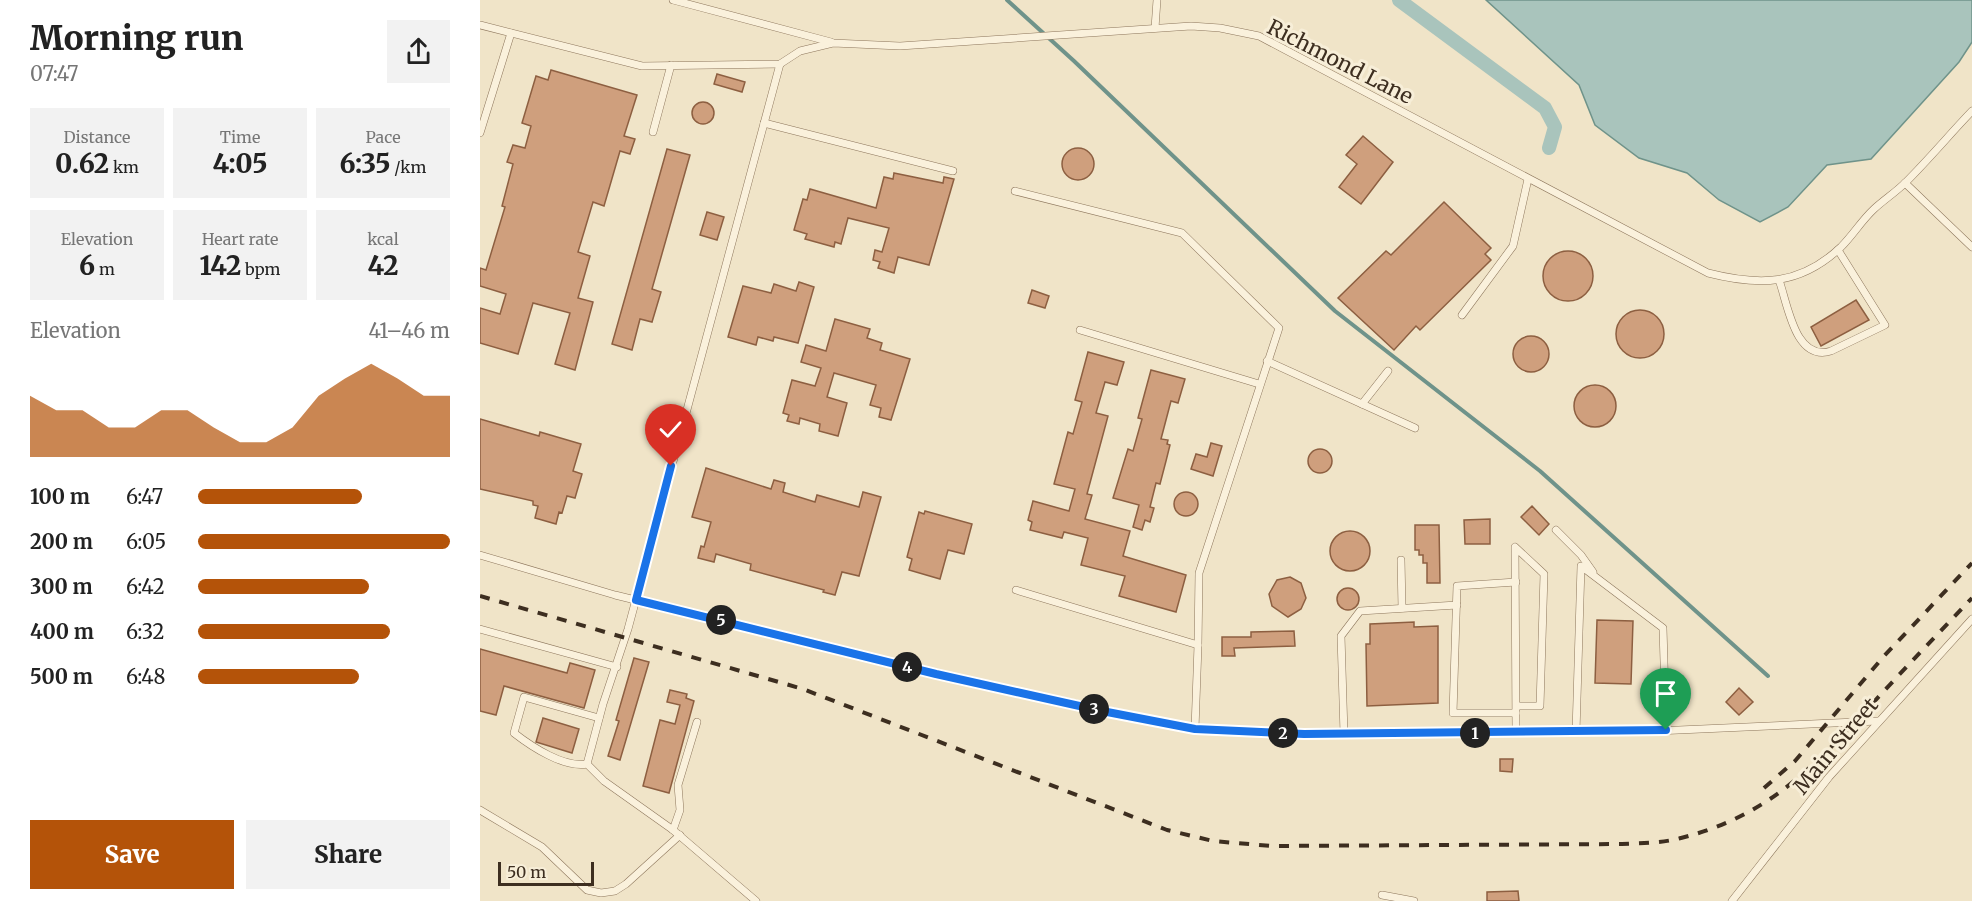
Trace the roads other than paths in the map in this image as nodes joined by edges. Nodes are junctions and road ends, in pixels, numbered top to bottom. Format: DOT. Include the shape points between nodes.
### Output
graph roads {
  1 [pos="673,0"];
  2 [pos="1157,0"];
  3 [pos="480,25"];
  4 [pos="1153,28"];
  5 [pos="511,33"];
  6 [pos="833,43"];
  7 [pos="780,64"];
  8 [pos="671,65"];
  9 [pos="1972,111"];
  10 [pos="764,123"];
  11 [pos="652,132"];
  12 [pos="480,133"];
  13 [pos="953,171"];
  14 [pos="1528,179"];
  15 [pos="1905,183"];
  16 [pos="1015,191"];
  17 [pos="1972,247"];
  18 [pos="1838,249"];
  19 [pos="1779,280"];
  20 [pos="1462,315"];
  21 [pos="1080,330"];
  22 [pos="1267,362"];
  23 [pos="1388,370"];
  24 [pos="1259,384"];
  25 [pos="1362,404"];
  26 [pos="1415,428"];
  27 [pos="1556,530"];
  28 [pos="480,555"];
  29 [pos="1401,560"];
  30 [pos="1598,579"];
  31 [pos="1516,582"];
  32 [pos="1016,590"];
  33 [pos="636,600"];
  34 [pos="1456,604"];
  35 [pos="1402,608"];
  36 [pos="1972,619"];
  37 [pos="480,629"];
  38 [pos="1198,645"];
  39 [pos="617,667"];
  40 [pos="1516,710"];
  41 [pos="599,718"];
  42 [pos="1878,721"];
  43 [pos="697,722"];
  44 [pos="1195,729"];
  45 [pos="1666,730"];
  46 [pos="1516,732"];
  47 [pos="1576,732"];
  48 [pos="1344,734"];
  49 [pos="587,764"];
  50 [pos="480,810"];
  51 [pos="677,833"];
  52 [pos="1382,896"];
  53 [pos="756,901"];
  54 [pos="1414,901"];
  55 [pos="1732,901"];
  1 -- 6 [label="lane"];
  2 -- 4 [label="lane"];
  3 -- 5 [label="lane, Richmond Lane"];
  4 -- 6 [label="lane, Richmond Lane" via="900,46"];
  4 -- 14 [label="lane, Richmond Lane" via="1220,28 1259,36"];
  5 -- 8 [label="lane, Richmond Lane" via="642,66"];
  5 -- 12 [label="lane"];
  6 -- 7 [label="lane, Richmond Lane" via="800,51"];
  7 -- 8 [label="lane, Richmond Lane"];
  7 -- 10 [label="lane"];
  8 -- 11 [label="lane"];
  9 -- 15 [label="lane, Richmond Lane"];
  10 -- 13 [label="lane"];
  10 -- 33 [label="lane"];
  14 -- 19 [label="lane, Richmond Lane" via="1708,273 1738,280"];
  14 -- 20 [label="lane" via="1513,246"];
  15 -- 17 [label="lane"];
  15 -- 18 [label="lane, Richmond Lane" via="1873,210"];
  16 -- 22 [label="lane" via="1182,233 1279,328"];
  18 -- 19 [label="lane, Richmond Lane" via="1811,269"];
  18 -- 19 [label="lane" via="1885,325 1832,351 1810,351 1800,342"];
  21 -- 24 [label="lane"];
  22 -- 24 [label="lane"];
  22 -- 25 [label="lane"];
  23 -- 25 [label="lane"];
  24 -- 38 [label="lane" via="1199,573"];
  25 -- 26 [label="lane"];
  27 -- 30 [label="lane"];
  28 -- 33 [label="lane"];
  29 -- 35 [label="lane"];
  30 -- 45 [label="lane" via="1663,628"];
  30 -- 47 [label="lane" via="1581,566"];
  31 -- 34 [label="lane" via="1457,586"];
  31 -- 40 [label="lane"];
  31 -- 40 [label="lane" via="1515,547 1544,574 1540,706"];
  32 -- 38 [label="lane"];
  33 -- 39 [label="lane"];
  33 -- 44 [label="lane" via="936,674"];
  34 -- 35 [label="lane"];
  34 -- 40 [label="lane" via="1453,713"];
  35 -- 48 [label="lane" via="1360,611 1341,636"];
  36 -- 42 [label="lane, Main Street"];
  37 -- 39 [label="lane"];
  38 -- 44 [label="lane"];
  39 -- 41 [label="lane"];
  40 -- 46 [label="lane"];
  41 -- 49 [label="lane"];
  41 -- 49 [label="lane" via="524,698 514,733 534,749 578,766"];
  42 -- 45 [label="lane"];
  42 -- 55 [label="lane, Main Street"];
  43 -- 51 [label="lane" via="678,785"];
  44 -- 48 [label="lane"];
  45 -- 47 [label="lane"];
  46 -- 47 [label="lane"];
  46 -- 48 [label="lane"];
  49 -- 51 [label="lane" via="604,781"];
  50 -- 51 [label="lane" via="542,847 587,890 601,893 626,884"];
  51 -- 53 [label="lane"];
  52 -- 54 [label="lane"];
}
